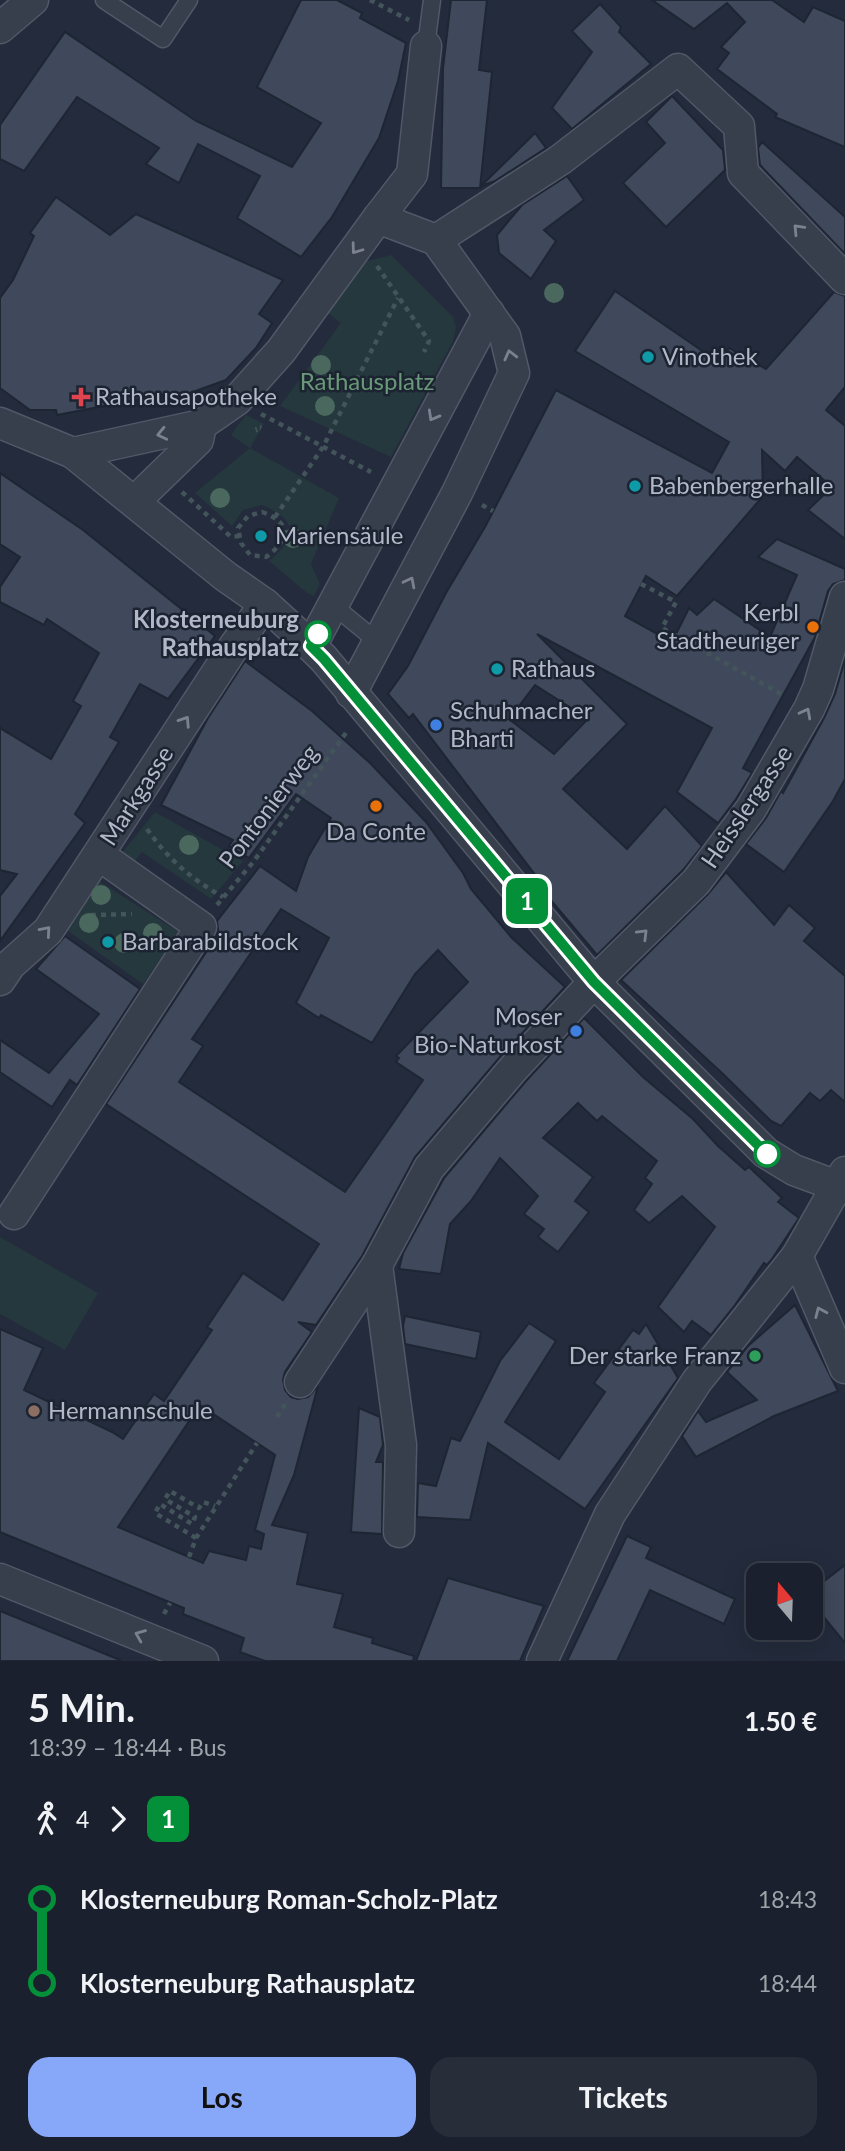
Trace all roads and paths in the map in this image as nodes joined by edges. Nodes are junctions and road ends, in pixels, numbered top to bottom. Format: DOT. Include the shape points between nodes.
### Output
graph roads {
  1 [pos="33,0"];
  2 [pos="189,0"];
  3 [pos="370,0"];
  4 [pos="432,0"];
  5 [pos="113,3"];
  6 [pos="0,28"];
  7 [pos="427,38"];
  8 [pos="378,218"];
  9 [pos="436,240"];
  10 [pos="372,258"];
  11 [pos="845,279"];
  12 [pos="398,298"];
  13 [pos="489,313"];
  14 [pos="424,352"];
  15 [pos="237,400"];
  16 [pos="0,423"];
  17 [pos="201,425"];
  18 [pos="323,447"];
  19 [pos="73,453"];
  20 [pos="397,486"];
  21 [pos="135,501"];
  22 [pos="275,517"];
  23 [pos="641,584"];
  24 [pos="845,597"];
  25 [pos="265,604"];
  26 [pos="334,607"];
  27 [pos="379,643"];
  28 [pos="311,646"];
  29 [pos="358,700"];
  30 [pos="809,709"];
  31 [pos="131,805"];
  32 [pos="99,855"];
  33 [pos="223,897"];
  34 [pos="59,915"];
  35 [pos="191,921"];
  36 [pos="0,980"];
  37 [pos="594,982"];
  38 [pos="842,1182"];
  39 [pos="14,1213"];
  40 [pos="797,1256"];
  41 [pos="377,1265"];
  42 [pos="845,1368"];
  43 [pos="300,1382"];
  44 [pos="257,1443"];
  45 [pos="215,1506"];
  46 [pos="399,1532"];
  47 [pos="196,1538"];
  48 [pos="189,1557"];
  49 [pos="0,1579"];
  50 [pos="204,1661"];
  51 [pos="542,1661"];
  1 -- 6 [label="street"];
  2 -- 5 [label="lane" via="163,39"];
  3 -- 7 [label="path"];
  4 -- 7 [label="lane"];
  7 -- 8 [label="street" via="412,174"];
  8 -- 9 [label="street"];
  8 -- 15 [label="street, one-way" via="281,351"];
  11 -- 9 [label="street, one-way" via="743,173 739,126 678,69 560,160"];
  9 -- 13 [label="street"];
  10 -- 12 [label="path"];
  12 -- 14 [label="path" via="429,341"];
  12 -- 18 [label="path"];
  13 -- 20 [label="street, one-way"];
  27 -- 13 [label="street, one-way" via="514,373 505,336"];
  15 -- 17 [label="street"];
  15 -- 18 [label="path"];
  16 -- 19 [label="street"];
  17 -- 19 [label="street, one-way"];
  17 -- 21 [label="street" via="198,440"];
  18 -- 20 [label="path"];
  18 -- 22 [label="path"];
  19 -- 21 [label="street"];
  20 -- 26 [label="street"];
  21 -- 25 [label="street"];
  22 -- 22 [label="path" via="283,526 280,547 266,557 250,555 238,528 248,516 262,512"];
  23 -- 30 [label="path" via="676,602 662,628"];
  24 -- 30 [label="street, Heisslergasse"];
  25 -- 28 [label="street"];
  31 -- 25 [label="street, Markgasse, one-way"];
  26 -- 27 [label="lane"];
  26 -- 28 [label="street"];
  27 -- 29 [label="street"];
  28 -- 29 [label="street"];
  29 -- 33 [label="path, Pontonierweg" via="254,861"];
  29 -- 37 [label="street"];
  37 -- 30 [label="street, Heisslergasse, one-way" via="696,882 751,809"];
  31 -- 32 [label="street, Markgasse"];
  31 -- 33 [label="path" via="173,863"];
  32 -- 34 [label="street, Markgasse"];
  32 -- 35 [label="street"];
  33 -- 35 [label="path, Pontonierweg"];
  34 -- 35 [label="path"];
  36 -- 34 [label="street, Markgasse, one-way"];
  35 -- 39 [label="street"];
  37 -- 38 [label="street" via="766,1153 794,1170"];
  37 -- 41 [label="street, Heisslergasse" via="429,1168"];
  38 -- 40 [label="street"];
  42 -- 40 [label="street, one-way"];
  40 -- 51 [label="street" via="697,1381 610,1514"];
  41 -- 43 [label="street, Heisslergasse"];
  41 -- 46 [label="street" via="401,1446"];
  44 -- 45 [label="path"];
  45 -- 47 [label="path"];
  45 -- 47 [label="path" via="203,1502 199,1508 170,1491 165,1499 195,1517 191,1524 160,1504 155,1513"];
  47 -- 48 [label="path"];
  50 -- 49 [label="street, one-way"];
}
